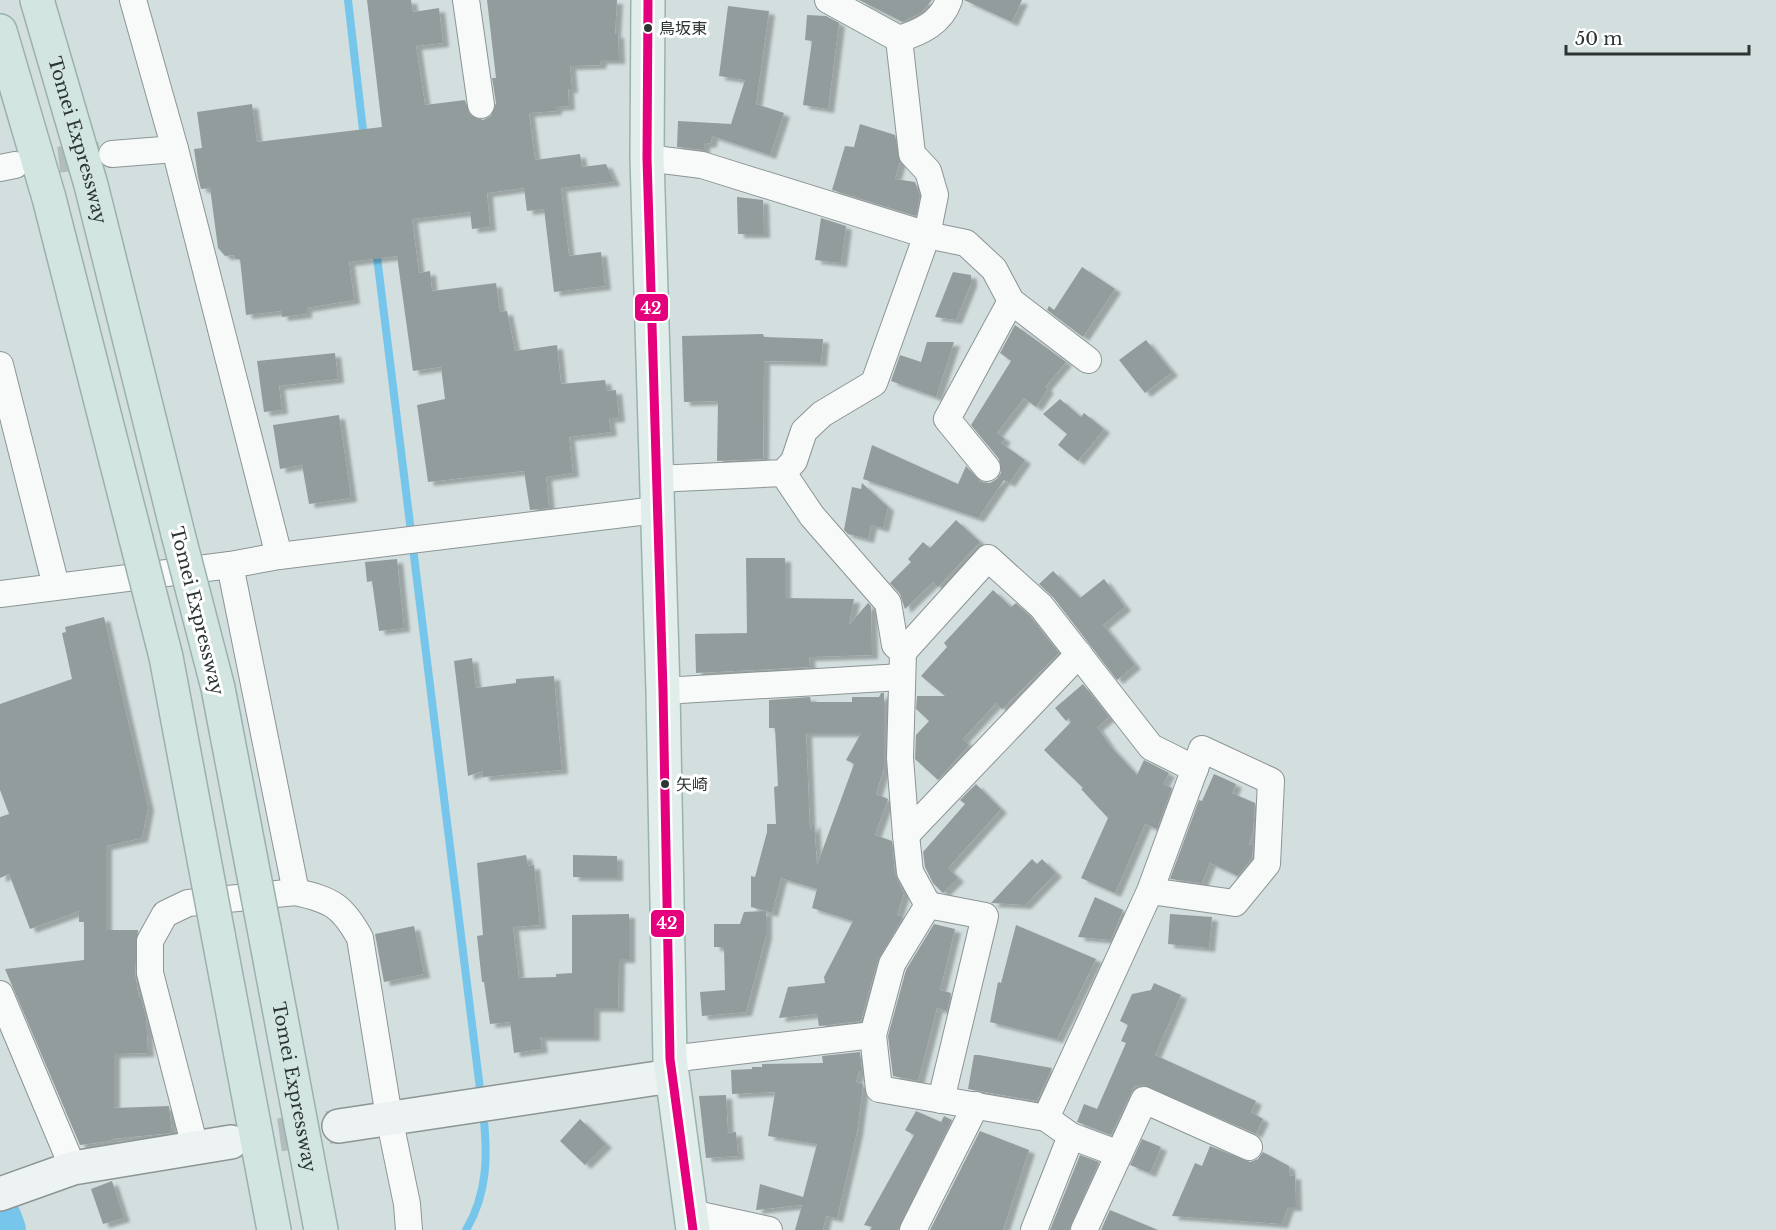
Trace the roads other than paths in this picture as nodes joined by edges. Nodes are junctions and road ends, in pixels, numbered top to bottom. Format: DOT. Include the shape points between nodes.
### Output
graph roads {
  1 [pos="37,0"];
  2 [pos="133,0"];
  3 [pos="466,0"];
  4 [pos="648,0"];
  5 [pos="828,0"];
  6 [pos="950,0"];
  7 [pos="0,31"];
  8 [pos="899,39"];
  9 [pos="481,105"];
  10 [pos="175,149"];
  11 [pos="112,154"];
  12 [pos="647,158"];
  13 [pos="927,235"];
  14 [pos="1011,301"];
  15 [pos="1088,360"];
  16 [pos="0,365"];
  17 [pos="987,468"];
  18 [pos="783,473"];
  19 [pos="656,495"];
  20 [pos="279,556"];
  21 [pos="230,566"];
  22 [pos="57,586"];
  23 [pos="0,594"];
  24 [pos="1079,654"];
  25 [pos="902,664"];
  26 [pos="663,691"];
  27 [pos="1195,769"];
  28 [pos="906,835"];
  29 [pos="1150,891"];
  30 [pos="296,892"];
  31 [pos="928,905"];
  32 [pos="0,994"];
  33 [pos="873,1035"];
  34 [pos="670,1068"];
  35 [pos="941,1100"];
  36 [pos="976,1105"];
  37 [pos="389,1117"];
  38 [pos="1046,1118"];
  39 [pos="339,1126"];
  40 [pos="1071,1136"];
  41 [pos="231,1142"];
  42 [pos="195,1146"];
  43 [pos="1249,1148"];
  44 [pos="1119,1154"];
  45 [pos="68,1169"];
  46 [pos="0,1194"];
  47 [pos="692,1221"];
  48 [pos="274,1230"];
  49 [pos="321,1230"];
  50 [pos="408,1230"];
  51 [pos="769,1230"];
  52 [pos="913,1230"];
  53 [pos="1034,1230"];
  54 [pos="1084,1230"];
  1 -- 49 [label="highway, Tomei Expressway, bridge" via="91,185 218,688"];
  2 -- 10 [label="street"];
  3 -- 9 [label="street"];
  4 -- 12 [label="main road"];
  5 -- 8 [label="street"];
  6 -- 8 [label="street" via="924,31"];
  7 -- 48 [label="highway, bridge" via="49,198 166,657"];
  8 -- 13 [label="street" via="912,154 928,171 934,195"];
  10 -- 11 [label="street"];
  10 -- 20 [label="street"];
  12 -- 13 [label="street" via="702,165"];
  12 -- 19 [label="main road"];
  13 -- 14 [label="street" via="966,243 994,269"];
  13 -- 18 [label="street" via="874,383 822,414 804,431 794,461"];
  14 -- 15 [label="street"];
  14 -- 17 [label="street" via="947,419"];
  16 -- 22 [label="street"];
  18 -- 19 [label="street"];
  18 -- 25 [label="street" via="812,516 888,603"];
  19 -- 20 [label="street"];
  19 -- 26 [label="main road"];
  20 -- 21 [label="street"];
  21 -- 22 [label="street"];
  21 -- 30 [label="street"];
  22 -- 23 [label="street"];
  24 -- 25 [label="street" via="1041,606 988,558"];
  24 -- 27 [label="street" via="1151,747"];
  24 -- 28 [label="street"];
  25 -- 26 [label="street"];
  25 -- 28 [label="street" via="900,758"];
  26 -- 34 [label="main road"];
  27 -- 29 [label="street"];
  27 -- 29 [label="street" via="1202,749 1271,782 1267,864 1235,903"];
  28 -- 31 [label="street" via="910,873"];
  29 -- 38 [label="street"];
  30 -- 37 [label="street" via="325,899 346,913 360,938"];
  30 -- 42 [label="street" via="188,903 165,914 150,941 150,973"];
  31 -- 33 [label="street" via="892,964"];
  31 -- 35 [label="street" via="985,916"];
  32 -- 45 [label="street"];
  33 -- 34 [label="street"];
  33 -- 35 [label="street" via="879,1089"];
  34 -- 37 [label="street" via="495,1102"];
  34 -- 47 [label="main road"];
  35 -- 36 [label="street"];
  36 -- 38 [label="street"];
  36 -- 52 [label="street"];
  37 -- 39 [label="street"];
  37 -- 50 [label="street" via="407,1204"];
  38 -- 40 [label="street"];
  40 -- 44 [label="street"];
  40 -- 53 [label="street"];
  41 -- 42 [label="street"];
  42 -- 45 [label="street"];
  43 -- 44 [label="street" via="1144,1100"];
  44 -- 54 [label="street"];
  45 -- 46 [label="street"];
  47 -- 51 [label="street"];
}
